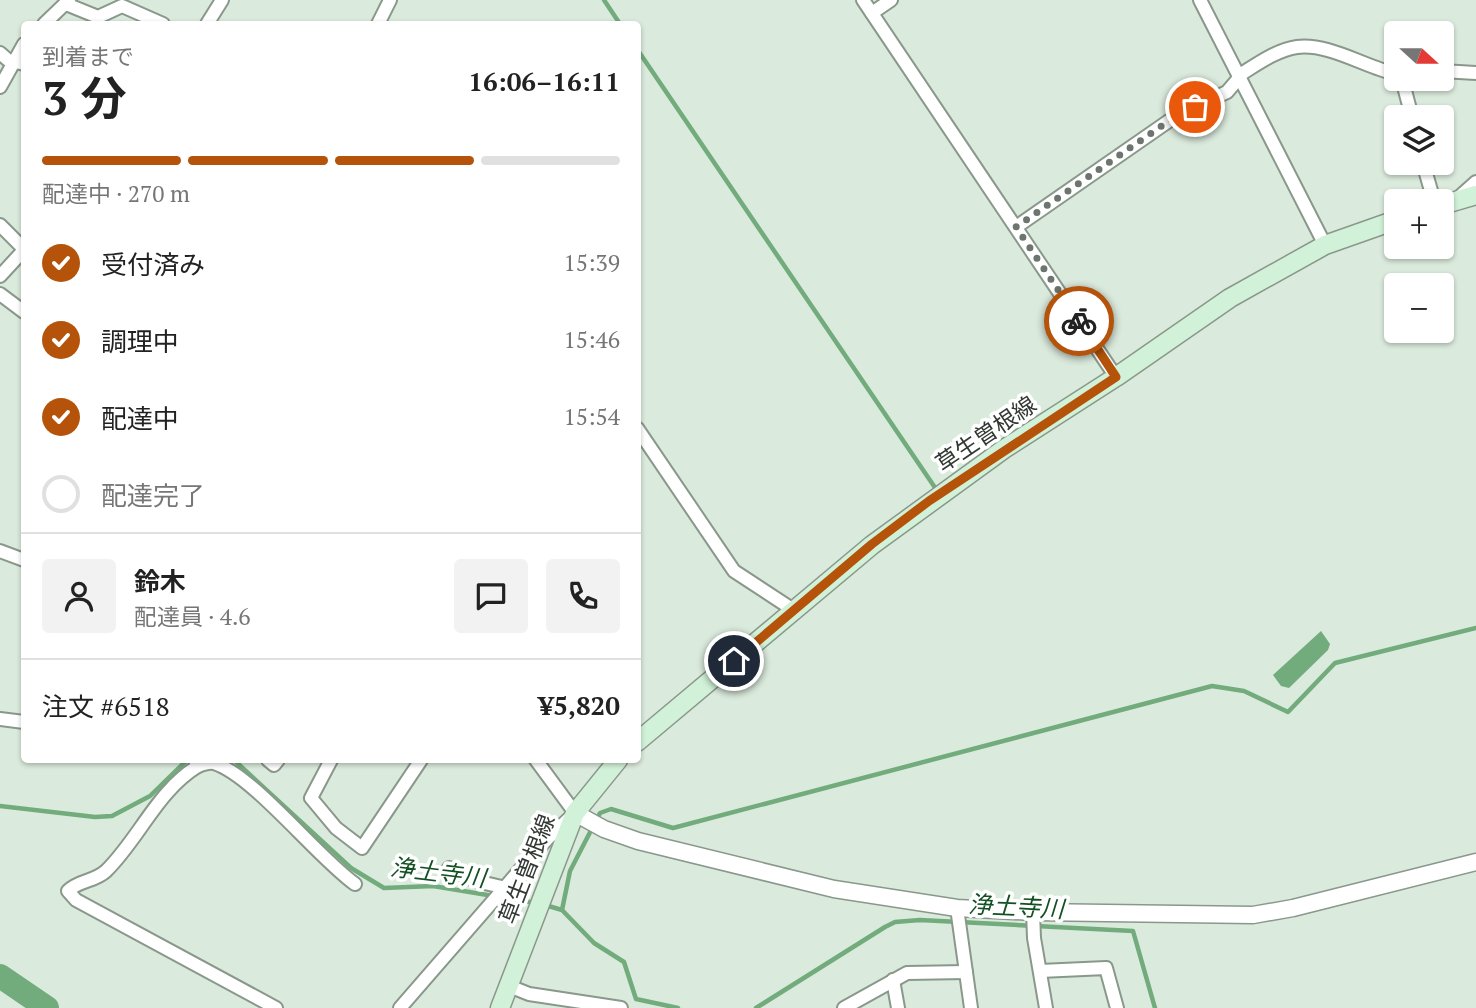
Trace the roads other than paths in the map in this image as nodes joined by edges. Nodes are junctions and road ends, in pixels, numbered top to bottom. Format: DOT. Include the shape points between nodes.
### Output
graph roads {
  1 [pos="222,0"];
  2 [pos="390,0"];
  3 [pos="863,0"];
  4 [pos="891,0"];
  5 [pos="1202,1"];
  6 [pos="68,2"];
  7 [pos="872,13"];
  8 [pos="47,21"];
  9 [pos="156,21"];
  10 [pos="209,21"];
  11 [pos="380,21"];
  12 [pos="0,53"];
  13 [pos="20,62"];
  14 [pos="1384,70"];
  15 [pos="1454,72"];
  16 [pos="1476,73"];
  17 [pos="1238,77"];
  18 [pos="0,87"];
  19 [pos="1476,182"];
  20 [pos="1476,195"];
  21 [pos="1454,198"];
  22 [pos="1454,201"];
  23 [pos="1384,224"];
  24 [pos="0,225"];
  25 [pos="1016,227"];
  26 [pos="1325,245"];
  27 [pos="21,246"];
  28 [pos="21,252"];
  29 [pos="0,276"];
  30 [pos="0,294"];
  31 [pos="21,310"];
  32 [pos="1116,377"];
  33 [pos="641,434"];
  34 [pos="0,551"];
  35 [pos="21,559"];
  36 [pos="795,611"];
  37 [pos="0,719"];
  38 [pos="21,722"];
  39 [pos="641,739"];
  40 [pos="197,763"];
  41 [pos="329,763"];
  42 [pos="419,763"];
  43 [pos="538,763"];
  44 [pos="616,763"];
  45 [pos="575,813"];
  46 [pos="1476,862"];
  47 [pos="449,868"];
  48 [pos="355,884"];
  49 [pos="506,888"];
  50 [pos="957,908"];
  51 [pos="1033,912"];
  52 [pos="1040,971"];
  53 [pos="966,972"];
  54 [pos="893,980"];
  55 [pos="509,986"];
  56 [pos="276,1008"];
  57 [pos="400,1008"];
  58 [pos="500,1008"];
  59 [pos="621,1008"];
  60 [pos="844,1008"];
  61 [pos="898,1008"];
  62 [pos="971,1008"];
  63 [pos="1046,1008"];
  64 [pos="1117,1008"];
  1 -- 10 [label="street"];
  2 -- 11 [label="street"];
  3 -- 7 [label="street"];
  4 -- 7 [label="street"];
  5 -- 17 [label="street"];
  6 -- 8 [label="street"];
  6 -- 9 [label="street" via="99,17 122,6"];
  7 -- 25 [label="street"];
  12 -- 13 [label="street"];
  13 -- 18 [label="street"];
  14 -- 17 [label="street" via="1319,48 1296,47"];
  15 -- 16 [label="street"];
  17 -- 25 [label="street" via="1227,92 1176,116"];
  17 -- 26 [label="street"];
  19 -- 21 [label="street"];
  20 -- 22 [label="main road"];
  23 -- 26 [label="main road, 草生曽根線"];
  24 -- 27 [label="street"];
  25 -- 32 [label="street"];
  26 -- 32 [label="main road, 草生曽根線" via="1230,298"];
  28 -- 29 [label="street"];
  30 -- 31 [label="street"];
  32 -- 36 [label="main road, 草生曽根線" via="929,501"];
  33 -- 36 [label="street" via="734,571"];
  34 -- 35 [label="street"];
  36 -- 39 [label="main road, 草生曽根線"];
  37 -- 38 [label="street"];
  40 -- 48 [label="street" via="214,764 238,777"];
  40 -- 56 [label="street" via="106,871 68,891 76,900"];
  41 -- 42 [label="street" via="311,798 336,828 362,848"];
  43 -- 45 [label="street"];
  44 -- 45 [label="main road, 草生曽根線"];
  45 -- 49 [label="street"];
  45 -- 50 [label="street" via="604,830 638,841 834,889"];
  45 -- 55 [label="main road, 草生曽根線"];
  46 -- 51 [label="street" via="1253,915"];
  47 -- 49 [label="street"];
  49 -- 57 [label="street"];
  50 -- 51 [label="street"];
  50 -- 53 [label="street"];
  51 -- 52 [label="street"];
  52 -- 63 [label="street"];
  52 -- 64 [label="street" via="1106,968"];
  53 -- 54 [label="street" via="907,973"];
  53 -- 62 [label="street"];
  54 -- 60 [label="street"];
  54 -- 61 [label="street"];
  55 -- 58 [label="main road, 草生曽根線"];
  55 -- 59 [label="street" via="529,994"];
}
